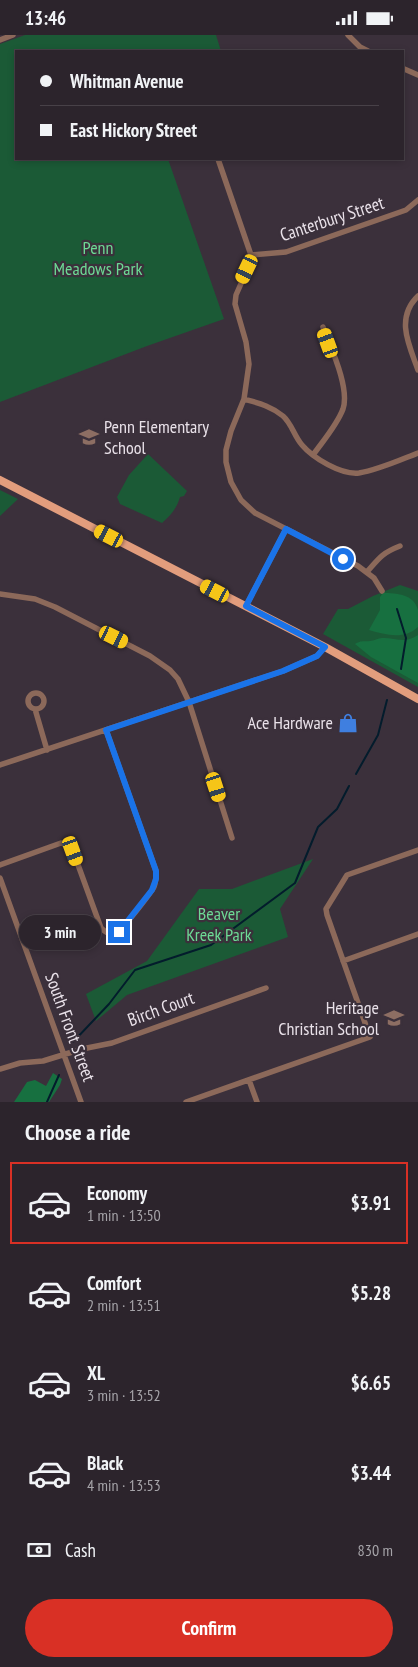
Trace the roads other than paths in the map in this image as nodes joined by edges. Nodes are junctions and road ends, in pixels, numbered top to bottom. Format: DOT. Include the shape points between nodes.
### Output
graph roads {
  1 [pos="14,35"];
  2 [pos="348,35"];
  3 [pos="0,40"];
  4 [pos="359,49"];
  5 [pos="418,65"];
  6 [pos="404,69"];
  7 [pos="416,74"];
  8 [pos="218,160"];
  9 [pos="418,199"];
  10 [pos="251,255"];
  11 [pos="418,296"];
  12 [pos="323,327"];
  13 [pos="418,370"];
  14 [pos="244,399"];
  15 [pos="418,453"];
  16 [pos="313,455"];
  17 [pos="0,480"];
  18 [pos="286,529"];
  19 [pos="400,546"];
  20 [pos="368,572"];
  21 [pos="382,591"];
  22 [pos="0,594"];
  23 [pos="246,606"];
  24 [pos="325,647"];
  25 [pos="418,699"];
  26 [pos="189,702"];
  27 [pos="35,709"];
  28 [pos="106,730"];
  29 [pos="47,750"];
  30 [pos="0,765"];
  31 [pos="232,838"];
  32 [pos="418,850"];
  33 [pos="0,865"];
  34 [pos="0,878"];
  35 [pos="418,934"];
  36 [pos="343,961"];
  37 [pos="266,988"];
  38 [pos="64,1054"];
  39 [pos="0,1069"];
  40 [pos="249,1080"];
  41 [pos="81,1102"];
  42 [pos="186,1102"];
  43 [pos="257,1102"];
  1 -- 3 [label="street"];
  2 -- 4 [label="street"];
  5 -- 7 [label="street"];
  6 -- 7 [label="street"];
  8 -- 10 [label="street"];
  9 -- 10 [label="street, Canterbury Street" via="406,211 286,252"];
  10 -- 14 [label="street" via="235,304 248,353"];
  11 -- 13 [label="street" via="407,313 405,328"];
  12 -- 16 [label="street" via="344,387 345,402 339,418"];
  14 -- 16 [label="street" via="268,406 282,415 301,444"];
  14 -- 18 [label="street" via="226,450 231,482 255,513"];
  15 -- 16 [label="street" via="355,473 337,469"];
  17 -- 23 [label="main road"];
  18 -- 20 [label="street"];
  18 -- 23 [label="street"];
  19 -- 20 [label="street" via="386,551"];
  20 -- 21 [label="street"];
  22 -- 26 [label="street" via="23,596 48,604 150,656 178,679"];
  23 -- 24 [label="main road"];
  24 -- 25 [label="main road"];
  24 -- 26 [label="street" via="317,656 283,671"];
  26 -- 28 [label="street"];
  26 -- 31 [label="street"];
  27 -- 29 [label="street"];
  28 -- 29 [label="street"];
  28 -- 33 [label="street" via="156,871 152,890 122,929 110,934 101,928 73,851 65,844"];
  29 -- 30 [label="street"];
  32 -- 36 [label="street" via="344,877 326,911"];
  34 -- 38 [label="street, South Front Street"];
  35 -- 36 [label="street"];
  36 -- 40 [label="street" via="370,1037"];
  37 -- 38 [label="street, Birch Court" via="112,1043"];
  38 -- 39 [label="street, Birch Court"];
  38 -- 41 [label="street, South Front Street"];
  40 -- 42 [label="street"];
  40 -- 43 [label="street"];
}
